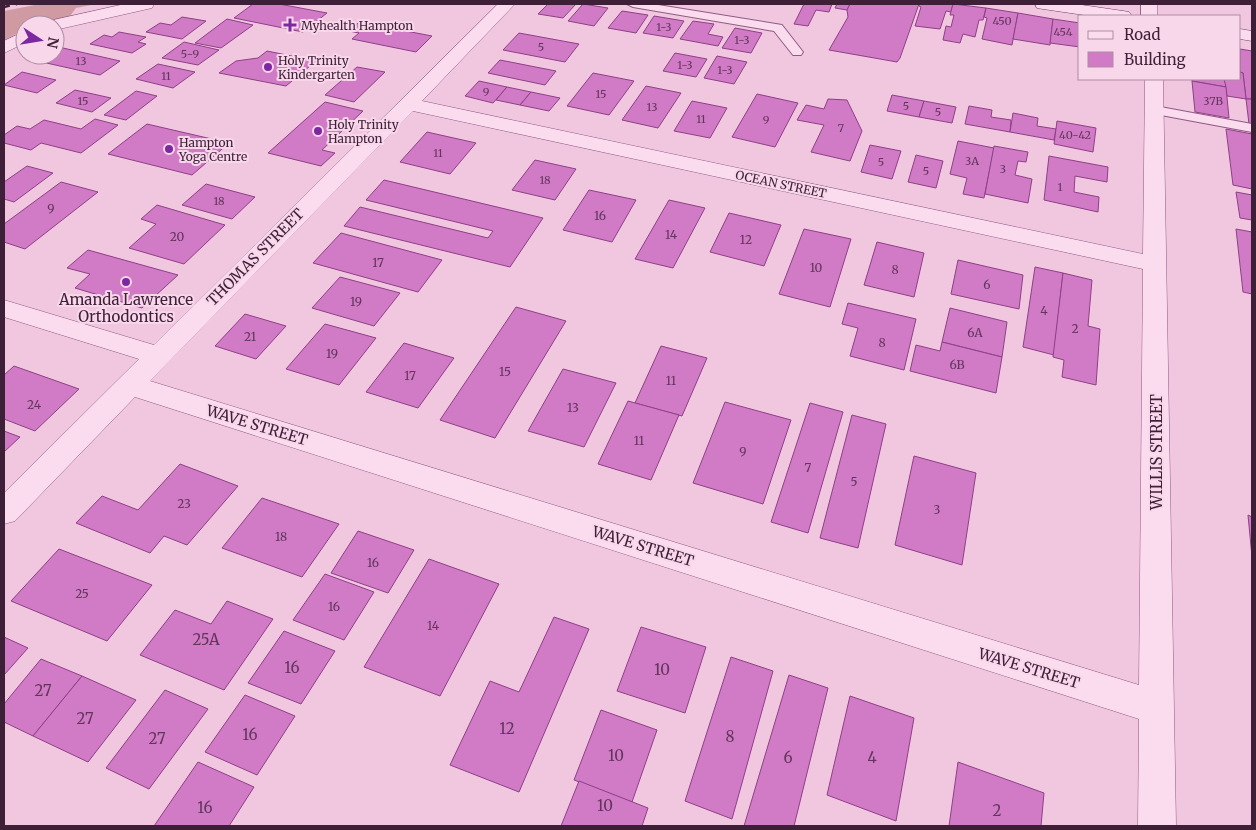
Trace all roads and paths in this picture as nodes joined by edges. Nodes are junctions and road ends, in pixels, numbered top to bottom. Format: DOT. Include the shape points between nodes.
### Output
graph roads {
  1 [pos="146,4"];
  2 [pos="508,4"];
  3 [pos="633,4"];
  4 [pos="1043,4"];
  5 [pos="1116,15"];
  6 [pos="65,23"];
  7 [pos="15,42"];
  8 [pos="4,48"];
  9 [pos="798,52"];
  10 [pos="1154,80"];
  11 [pos="407,104"];
  12 [pos="1156,110"];
  13 [pos="1252,128"];
  14 [pos="1156,264"];
  15 [pos="4,308"];
  16 [pos="157,355"];
  17 [pos="129,385"];
  18 [pos="4,512"];
  19 [pos="1157,708"];
  20 [pos="1157,826"];
  1 -- 6 [label="street"];
  2 -- 11 [label="street, THOMAS STREET"];
  3 -- 9 [label="lane" via="778,28"];
  4 -- 5 [label="street"];
  7 -- 8 [label="street"];
  10 -- 12 [label="street, WILLIS STREET"];
  11 -- 14 [label="street, OCEAN STREET"];
  11 -- 16 [label="street, THOMAS STREET"];
  12 -- 13 [label="lane"];
  12 -- 14 [label="street, WILLIS STREET"];
  14 -- 19 [label="street, WILLIS STREET"];
  15 -- 16 [label="street"];
  16 -- 17 [label="street, THOMAS STREET"];
  17 -- 18 [label="street, THOMAS STREET"];
  17 -- 19 [label="street, WAVE STREET"];
  19 -- 20 [label="street, WILLIS STREET"];
}
